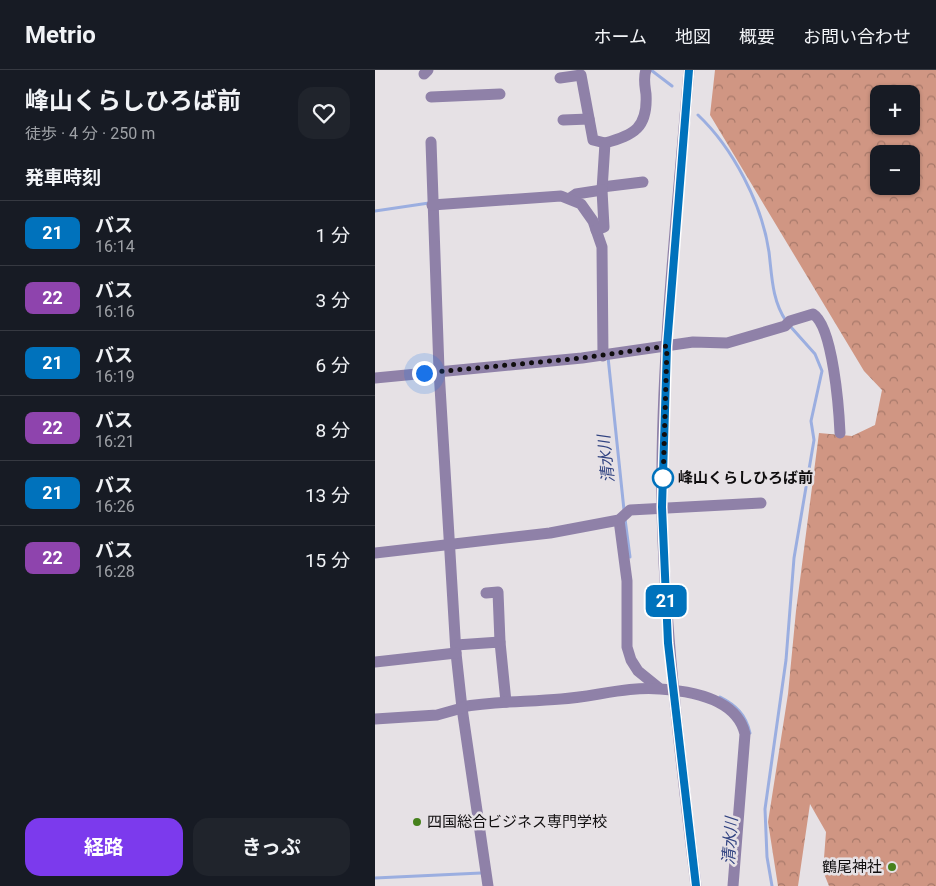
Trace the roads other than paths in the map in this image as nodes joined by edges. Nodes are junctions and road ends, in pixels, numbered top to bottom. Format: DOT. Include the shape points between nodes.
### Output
graph roads {
  1 [pos="646,70"];
  2 [pos="689,70"];
  3 [pos="560,78"];
  4 [pos="499,94"];
  5 [pos="431,97"];
  6 [pos="589,119"];
  7 [pos="563,120"];
  8 [pos="431,142"];
  9 [pos="605,143"];
  10 [pos="643,182"];
  11 [pos="602,189"];
  12 [pos="573,196"];
  13 [pos="432,205"];
  14 [pos="600,229"];
  15 [pos="667,346"];
  16 [pos="608,354"];
  17 [pos="439,370"];
  18 [pos="375,378"];
  19 [pos="840,433"];
  20 [pos="761,503"];
  21 [pos="662,507"];
  22 [pos="621,519"];
  23 [pos="449,546"];
  24 [pos="375,553"];
  25 [pos="485,593"];
  26 [pos="500,642"];
  27 [pos="456,649"];
  28 [pos="375,662"];
  29 [pos="659,688"];
  30 [pos="672,691"];
  31 [pos="506,702"];
  32 [pos="461,708"];
  33 [pos="375,719"];
  34 [pos="488,886"];
  35 [pos="696,886"];
  36 [pos="733,886"];
  1 -- 9 [label="street" via="645,108 638,128 628,137"];
  2 -- 15 [label="street"];
  3 -- 6 [label="street" via="581,75"];
  4 -- 5 [label="street"];
  6 -- 7 [label="street"];
  6 -- 9 [label="street" via="593,140"];
  8 -- 13 [label="street"];
  9 -- 11 [label="street"];
  10 -- 11 [label="street"];
  11 -- 12 [label="street"];
  11 -- 14 [label="street"];
  12 -- 13 [label="street"];
  12 -- 14 [label="street"];
  13 -- 17 [label="street"];
  14 -- 16 [label="street"];
  15 -- 16 [label="street"];
  15 -- 19 [label="street" via="693,342 727,344 813,314 821,322 838,385"];
  15 -- 21 [label="street"];
  16 -- 17 [label="street"];
  17 -- 18 [label="street"];
  17 -- 23 [label="street"];
  20 -- 21 [label="street"];
  21 -- 22 [label="street" via="630,510"];
  21 -- 30 [label="street"];
  22 -- 23 [label="street" via="550,533"];
  22 -- 29 [label="street" via="627,581 627,647 638,671"];
  23 -- 24 [label="street"];
  23 -- 27 [label="street"];
  25 -- 26 [label="street" via="499,592"];
  26 -- 27 [label="street"];
  26 -- 31 [label="street"];
  27 -- 28 [label="street"];
  27 -- 32 [label="street"];
  29 -- 30 [label="street"];
  29 -- 31 [label="street"];
  30 -- 35 [label="street"];
  30 -- 36 [label="street" via="720,703 743,724 745,734"];
  31 -- 32 [label="street"];
  32 -- 33 [label="street" via="437,715"];
  32 -- 34 [label="street"];
}
